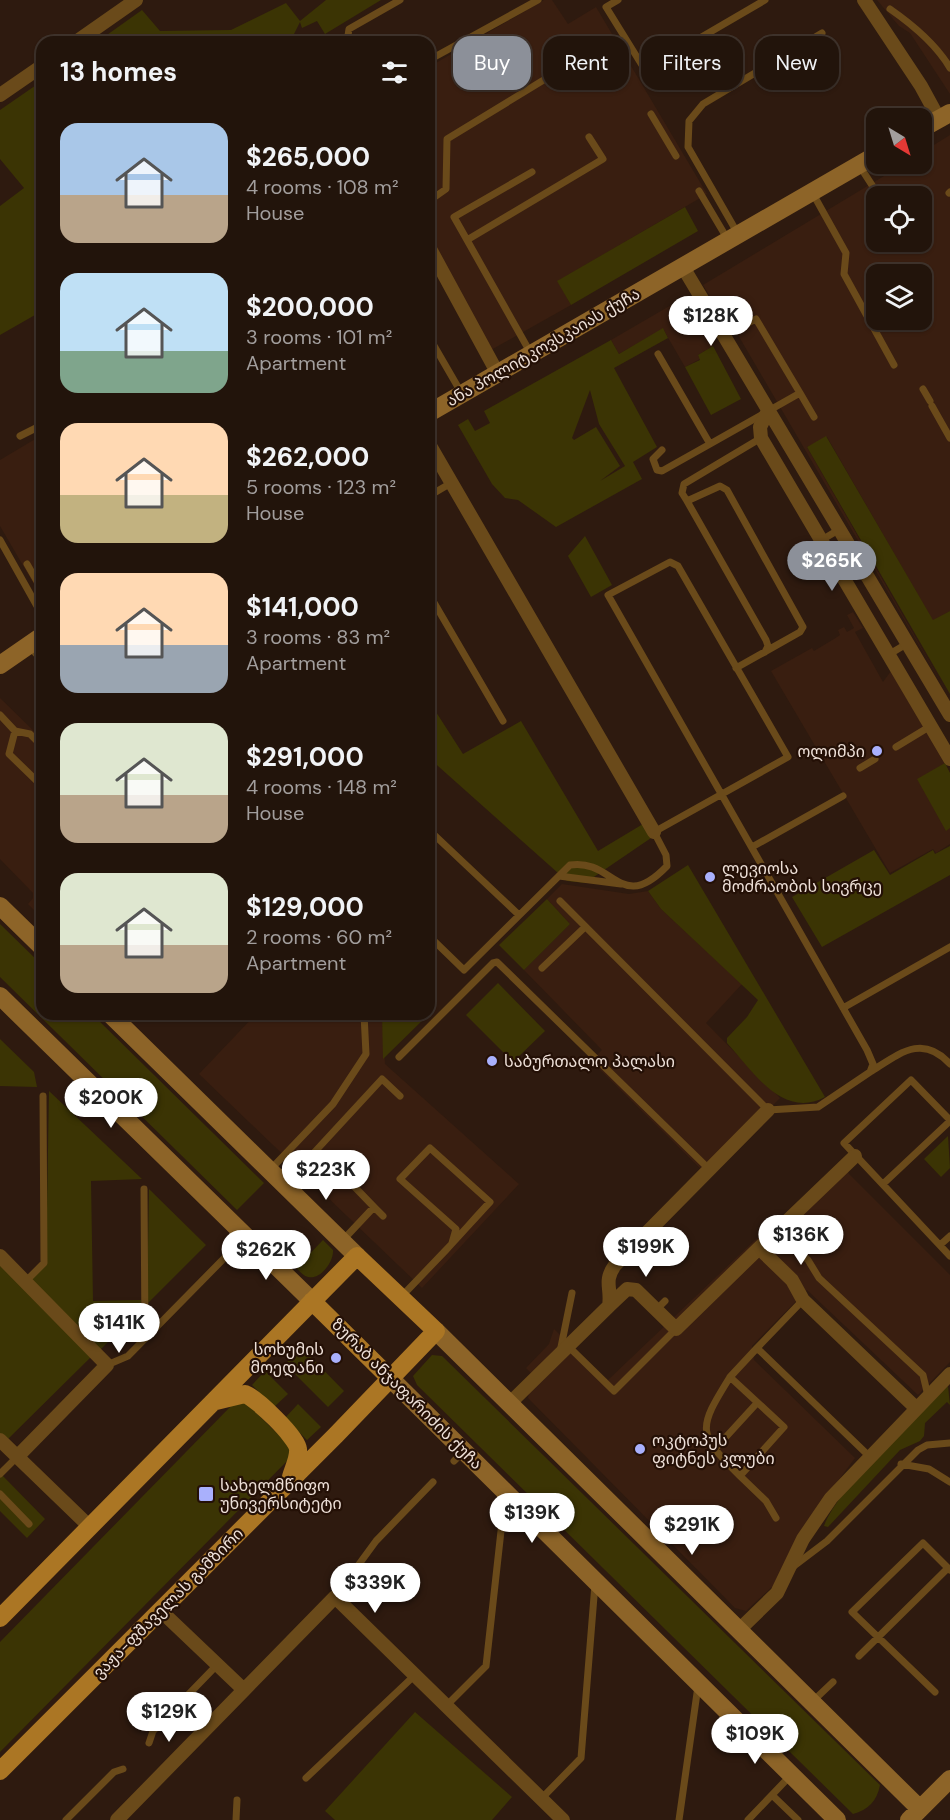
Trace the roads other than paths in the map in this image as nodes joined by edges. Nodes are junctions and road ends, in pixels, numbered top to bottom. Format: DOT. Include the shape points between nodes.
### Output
graph roads {
  1 [pos="136,0"];
  2 [pos="400,0"];
  3 [pos="538,0"];
  4 [pos="618,0"];
  5 [pos="765,0"];
  6 [pos="864,0"];
  7 [pos="890,9"];
  8 [pos="822,33"];
  9 [pos="85,36"];
  10 [pos="348,36"];
  11 [pos="435,57"];
  12 [pos="950,68"];
  13 [pos="36,70"];
  14 [pos="543,80"];
  15 [pos="0,96"];
  16 [pos="651,114"];
  17 [pos="945,116"];
  18 [pos="589,137"];
  19 [pos="676,156"];
  20 [pos="866,161"];
  21 [pos="859,165"];
  22 [pos="532,172"];
  23 [pos="873,186"];
  24 [pos="699,191"];
  25 [pos="812,192"];
  26 [pos="435,197"];
  27 [pos="733,237"];
  28 [pos="466,240"];
  29 [pos="435,259"];
  30 [pos="682,267"];
  31 [pos="723,336"];
  32 [pos="435,347"];
  33 [pos="531,354"];
  34 [pos="658,354"];
  35 [pos="894,365"];
  36 [pos="498,374"];
  37 [pos="923,388"];
  38 [pos="800,393"];
  39 [pos="462,394"];
  40 [pos="435,410"];
  41 [pos="768,411"];
  42 [pos="814,417"];
  43 [pos="36,427"];
  44 [pos="20,436"];
  45 [pos="762,438"];
  46 [pos="950,438"];
  47 [pos="710,444"];
  48 [pos="662,450"];
  49 [pos="435,455"];
  50 [pos="451,483"];
  51 [pos="435,492"];
  52 [pos="687,501"];
  53 [pos="840,529"];
  54 [pos="0,540"];
  55 [pos="820,541"];
  56 [pos="27,564"];
  57 [pos="36,580"];
  58 [pos="36,604"];
  59 [pos="435,604"];
  60 [pos="35,640"];
  61 [pos="908,643"];
  62 [pos="765,652"];
  63 [pos="888,655"];
  64 [pos="0,665"];
  65 [pos="736,668"];
  66 [pos="0,715"];
  67 [pos="950,715"];
  68 [pos="503,721"];
  69 [pos="929,727"];
  70 [pos="15,731"];
  71 [pos="36,740"];
  72 [pos="896,747"];
  73 [pos="875,759"];
  74 [pos="950,759"];
  75 [pos="860,768"];
  76 [pos="36,780"];
  77 [pos="721,794"];
  78 [pos="843,796"];
  79 [pos="654,832"];
  80 [pos="435,836"];
  81 [pos="752,847"];
  82 [pos="559,876"];
  83 [pos="623,884"];
  84 [pos="560,901"];
  85 [pos="0,906"];
  86 [pos="519,915"];
  87 [pos="585,927"];
  88 [pos="36,941"];
  89 [pos="435,942"];
  90 [pos="950,947"];
  91 [pos="542,968"];
  92 [pos="0,996"];
  93 [pos="843,1008"];
  94 [pos="116,1020"];
  95 [pos="364,1020"];
  96 [pos="399,1057"];
  97 [pos="950,1064"];
  98 [pos="870,1072"];
  99 [pos="43,1096"];
  100 [pos="400,1096"];
  101 [pos="768,1110"];
  102 [pos="950,1121"];
  103 [pos="855,1156"];
  104 [pos="709,1169"];
  105 [pos="270,1171"];
  106 [pos="346,1179"];
  107 [pos="883,1184"];
  108 [pos="284,1185"];
  109 [pos="144,1189"];
  110 [pos="374,1207"];
  111 [pos="383,1216"];
  112 [pos="246,1235"];
  113 [pos="950,1236"];
  114 [pos="342,1241"];
  115 [pos="789,1242"];
  116 [pos="452,1243"];
  117 [pos="940,1245"];
  118 [pos="759,1248"];
  119 [pos="0,1256"];
  120 [pos="357,1256"];
  121 [pos="950,1256"];
  122 [pos="25,1282"];
  123 [pos="572,1293"];
  124 [pos="401,1297"];
  125 [pos="803,1300"];
  126 [pos="312,1301"];
  127 [pos="609,1306"];
  128 [pos="676,1329"];
  129 [pos="436,1331"];
  130 [pos="145,1338"];
  131 [pos="569,1347"];
  132 [pos="756,1348"];
  133 [pos="559,1357"];
  134 [pos="107,1365"];
  135 [pos="950,1374"];
  136 [pos="730,1377"];
  137 [pos="391,1379"];
  138 [pos="928,1396"];
  139 [pos="213,1401"];
  140 [pos="511,1402"];
  141 [pos="758,1403"];
  142 [pos="916,1408"];
  143 [pos="0,1440"];
  144 [pos="950,1443"];
  145 [pos="714,1450"];
  146 [pos="869,1456"];
  147 [pos="18,1457"];
  148 [pos="901,1464"];
  149 [pos="0,1474"];
  150 [pos="740,1476"];
  151 [pos="289,1481"];
  152 [pos="433,1482"];
  153 [pos="950,1482"];
  154 [pos="506,1492"];
  155 [pos="0,1494"];
  156 [pos="776,1518"];
  157 [pos="29,1524"];
  158 [pos="90,1527"];
  159 [pos="791,1567"];
  160 [pos="949,1569"];
  161 [pos="595,1581"];
  162 [pos="334,1597"];
  163 [pos="161,1611"];
  164 [pos="0,1618"];
  165 [pos="740,1629"];
  166 [pos="878,1638"];
  167 [pos="859,1656"];
  168 [pos="217,1665"];
  169 [pos="415,1675"];
  170 [pos="833,1682"];
  171 [pos="699,1684"];
  172 [pos="244,1690"];
  173 [pos="935,1692"];
  174 [pos="813,1702"];
  175 [pos="447,1705"];
  176 [pos="149,1743"];
  177 [pos="123,1769"];
  178 [pos="0,1771"];
  179 [pos="791,1775"];
  180 [pos="306,1778"];
  181 [pos="950,1781"];
  182 [pos="772,1795"];
  183 [pos="541,1799"];
  184 [pos="237,1800"];
  185 [pos="915,1814"];
  186 [pos="66,1820"];
  187 [pos="117,1820"];
  188 [pos="236,1820"];
  189 [pos="563,1820"];
  190 [pos="679,1820"];
  191 [pos="748,1820"];
  192 [pos="798,1820"];
  193 [pos="837,1820"];
  1 -- 9 [label="street"];
  2 -- 10 [label="lane" via="349,29"];
  3 -- 11 [label="lane"];
  4 -- 5 [label="lane" via="606,7 630,40 645,70"];
  6 -- 17 [label="street"];
  7 -- 12 [label="lane" via="913,26"];
  8 -- 27 [label="lane" via="703,104 690,121 688,147"];
  13 -- 15 [label="street"];
  14 -- 26 [label="lane" via="447,139 446,189"];
  16 -- 19 [label="lane"];
  18 -- 28 [label="lane" via="603,159"];
  20 -- 21 [label="main road, ანა პოლიტკოვსკაიას ქუჩა"];
  21 -- 23 [label="lane"];
  21 -- 25 [label="main road, ანა პოლიტკოვსკაიას ქუჩა"];
  22 -- 28 [label="lane" via="453,217"];
  24 -- 27 [label="lane"];
  25 -- 27 [label="main road, ანა პოლიტკოვსკაიას ქუჩა"];
  25 -- 35 [label="lane" via="846,253 844,274"];
  27 -- 30 [label="main road, ანა პოლიტკოვსკაიას ქუჩა"];
  28 -- 33 [label="lane"];
  29 -- 36 [label="street"];
  30 -- 31 [label="street"];
  30 -- 33 [label="main road, ანა პოლიტკოვსკაიას ქუჩა"];
  31 -- 38 [label="lane" via="756,319"];
  31 -- 41 [label="street"];
  32 -- 39 [label="lane"];
  33 -- 36 [label="main road, ანა პოლიტკოვსკაიას ქუჩა"];
  34 -- 47 [label="lane"];
  36 -- 39 [label="main road, ანა პოლიტკოვსკაიას ქუჩა"];
  37 -- 46 [label="lane"];
  38 -- 41 [label="lane"];
  38 -- 42 [label="lane"];
  39 -- 40 [label="main road, ანა პოლიტკოვსკაიას ქუჩა"];
  41 -- 45 [label="street" via="760,427"];
  41 -- 47 [label="lane"];
  41 -- 53 [label="street"];
  43 -- 44 [label="lane"];
  45 -- 52 [label="lane" via="684,484 682,493"];
  45 -- 55 [label="street"];
  47 -- 48 [label="lane" via="662,471 657,470 653,459"];
  49 -- 50 [label="street"];
  50 -- 51 [label="lane"];
  50 -- 79 [label="street"];
  52 -- 62 [label="lane" via="766,640"];
  52 -- 62 [label="lane" via="720,486 728,490 801,621 800,632"];
  53 -- 55 [label="lane"];
  53 -- 61 [label="street"];
  54 -- 58 [label="lane"];
  55 -- 63 [label="street"];
  56 -- 57 [label="lane"];
  59 -- 68 [label="lane"];
  60 -- 64 [label="main road"];
  61 -- 63 [label="lane"];
  61 -- 67 [label="street"];
  62 -- 65 [label="lane"];
  63 -- 69 [label="street"];
  65 -- 77 [label="lane" via="788,757"];
  65 -- 77 [label="lane" via="678,566 665,564 608,595"];
  66 -- 70 [label="lane"];
  69 -- 72 [label="lane"];
  69 -- 74 [label="street"];
  70 -- 71 [label="lane" via="30,734"];
  70 -- 76 [label="lane" via="9,754"];
  73 -- 75 [label="lane"];
  77 -- 79 [label="lane"];
  77 -- 81 [label="lane"];
  78 -- 81 [label="lane"];
  79 -- 83 [label="lane" via="667,866 643,884"];
  80 -- 86 [label="lane"];
  81 -- 93 [label="lane"];
  82 -- 83 [label="lane"];
  82 -- 83 [label="lane" via="570,865 586,862"];
  82 -- 86 [label="lane"];
  84 -- 87 [label="lane"];
  85 -- 88 [label="main road"];
  86 -- 89 [label="lane" via="464,970"];
  87 -- 91 [label="lane"];
  87 -- 101 [label="lane"];
  90 -- 93 [label="lane"];
  92 -- 112 [label="main road, ზურაბ ანჯაფარიძის ქუჩა"];
  93 -- 98 [label="lane" via="871,1059"];
  94 -- 105 [label="main road"];
  95 -- 105 [label="lane" via="366,1053 333,1104"];
  96 -- 104 [label="lane" via="497,962"];
  97 -- 98 [label="lane" via="938,1052 920,1047"];
  98 -- 101 [label="lane" via="818,1107"];
  99 -- 122 [label="lane" via="44,1263"];
  100 -- 108 [label="lane" via="382,1079"];
  101 -- 104 [label="street"];
  102 -- 103 [label="lane" via="911,1080 844,1143"];
  102 -- 107 [label="lane"];
  103 -- 107 [label="lane"];
  103 -- 118 [label="street"];
  104 -- 127 [label="street" via="615,1265 607,1280"];
  105 -- 108 [label="main road"];
  106 -- 110 [label="lane"];
  107 -- 117 [label="lane"];
  108 -- 114 [label="main road"];
  109 -- 130 [label="lane"];
  110 -- 111 [label="lane"];
  110 -- 114 [label="lane"];
  112 -- 126 [label="main road, ზურაბ ანჯაფარიძის ქუჩა"];
  112 -- 130 [label="lane"];
  113 -- 117 [label="lane"];
  114 -- 120 [label="main road"];
  115 -- 138 [label="lane" via="808,1260 819,1278 923,1375"];
  116 -- 116 [label="lane" via="490,1202 430,1148 400,1179 456,1229"];
  116 -- 124 [label="lane"];
  117 -- 121 [label="lane"];
  118 -- 125 [label="street" via="792,1280"];
  118 -- 128 [label="street"];
  119 -- 122 [label="street"];
  120 -- 124 [label="main road"];
  120 -- 126 [label="main road"];
  122 -- 134 [label="street"];
  123 -- 133 [label="lane"];
  124 -- 129 [label="main road"];
  125 -- 132 [label="lane"];
  125 -- 142 [label="street"];
  126 -- 137 [label="main road, ზურაბ ანჯაფარიძის ქუჩა"];
  126 -- 139 [label="main road"];
  127 -- 128 [label="street" via="627,1289 636,1290 660,1305"];
  127 -- 131 [label="street"];
  128 -- 131 [label="lane" via="614,1391"];
  129 -- 137 [label="main road, ვაჟა-ფშაველას გამზირი"];
  129 -- 140 [label="main road"];
  130 -- 134 [label="lane" via="128,1356"];
  131 -- 133 [label="street"];
  132 -- 136 [label="lane"];
  132 -- 146 [label="lane"];
  133 -- 140 [label="street"];
  134 -- 147 [label="street"];
  135 -- 138 [label="street"];
  136 -- 141 [label="lane"];
  136 -- 145 [label="lane" via="707,1420 705,1433"];
  137 -- 151 [label="main road, ვაჟა-ფშაველას გამზირი"];
  137 -- 154 [label="main road, ზურაბ ანჯაფარიძის ქუჩა" via="459,1456"];
  138 -- 142 [label="street"];
  139 -- 151 [label="main road" via="244,1394 256,1400 297,1445 298,1455"];
  139 -- 158 [label="main road"];
  140 -- 165 [label="main road"];
  141 -- 145 [label="lane"];
  141 -- 150 [label="lane" via="784,1427"];
  142 -- 146 [label="street"];
  143 -- 147 [label="street"];
  144 -- 148 [label="lane" via="927,1445"];
  145 -- 150 [label="lane"];
  146 -- 159 [label="street" via="831,1498 803,1539"];
  147 -- 149 [label="lane"];
  147 -- 158 [label="street"];
  148 -- 153 [label="lane" via="929,1469"];
  148 -- 159 [label="lane" via="827,1541"];
  150 -- 156 [label="lane" via="766,1501"];
  151 -- 163 [label="main road, ვაჟა-ფშაველას გამზირი"];
  152 -- 162 [label="lane" via="376,1541"];
  154 -- 161 [label="main road, ზურაბ ანჯაფარიძის ქუჩა"];
  154 -- 175 [label="lane" via="486,1666"];
  155 -- 157 [label="lane"];
  158 -- 164 [label="main road"];
  159 -- 165 [label="street" via="777,1593"];
  160 -- 166 [label="lane"];
  160 -- 166 [label="lane" via="922,1543 852,1612"];
  161 -- 171 [label="main road, ზურაბ ანჯაფარიძის ქუჩა"];
  161 -- 183 [label="lane" via="581,1758"];
  162 -- 169 [label="street"];
  162 -- 172 [label="street"];
  163 -- 168 [label="street"];
  163 -- 178 [label="main road, ვაჟა-ფშაველას გამზირი"];
  165 -- 174 [label="main road"];
  166 -- 167 [label="lane"];
  166 -- 173 [label="lane"];
  168 -- 172 [label="street"];
  168 -- 176 [label="lane" via="153,1731"];
  169 -- 175 [label="street"];
  169 -- 180 [label="lane"];
  170 -- 174 [label="lane"];
  171 -- 179 [label="main road, ზურაბ ანჯაფარიძის ქუჩა"];
  171 -- 190 [label="lane"];
  172 -- 187 [label="street"];
  174 -- 185 [label="main road"];
  175 -- 183 [label="street"];
  177 -- 186 [label="lane" via="114,1772"];
  179 -- 182 [label="lane"];
  179 -- 193 [label="main road, ზურაბ ანჯაფარიძის ქუჩა"];
  181 -- 185 [label="main road"];
  182 -- 191 [label="lane"];
  182 -- 192 [label="lane"];
  183 -- 189 [label="street"];
  184 -- 188 [label="lane"];
}
